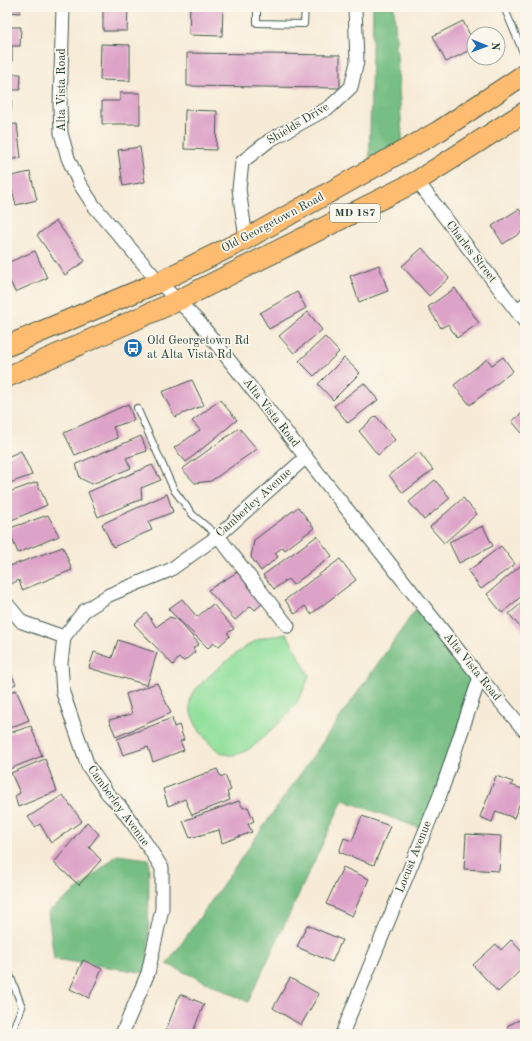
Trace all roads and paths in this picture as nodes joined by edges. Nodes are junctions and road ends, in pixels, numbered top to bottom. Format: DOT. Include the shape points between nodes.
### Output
graph roads {
  1 [pos="63,7"];
  2 [pos="257,7"];
  3 [pos="305,7"];
  4 [pos="355,7"];
  5 [pos="504,7"];
  6 [pos="525,57"];
  7 [pos="525,74"];
  8 [pos="525,112"];
  9 [pos="417,182"];
  10 [pos="246,239"];
  11 [pos="159,282"];
  12 [pos="525,299"];
  13 [pos="177,301"];
  14 [pos="515,309"];
  15 [pos="525,322"];
  16 [pos="7,346"];
  17 [pos="7,377"];
  18 [pos="137,408"];
  19 [pos="306,456"];
  20 [pos="218,536"];
  21 [pos="7,604"];
  22 [pos="288,626"];
  23 [pos="64,636"];
  24 [pos="480,677"];
  25 [pos="525,731"];
  26 [pos="7,967"];
  27 [pos="11,1034"];
  28 [pos="122,1034"];
  29 [pos="342,1034"];
  1 -- 11 [label="street, Alta Vista Road" via="60,105 61,133 68,158 94,206"];
  2 -- 3 [label="lane" via="257,23 304,24"];
  4 -- 10 [label="street, Shields Drive" via="357,62 351,87 330,107 270,140 242,162 239,189"];
  5 -- 6 [label="lane"];
  7 -- 10 [label="main road, Old Georgetown Road / MD 187" via="439,130"];
  8 -- 9 [label="main road, MD 187"];
  9 -- 13 [label="main road, MD 187"];
  9 -- 14 [label="street, Charles Street"];
  10 -- 11 [label="main road, Old Georgetown Road / MD 187"];
  11 -- 13 [label="street, Alta Vista Road"];
  11 -- 16 [label="main road, Old Georgetown Road / MD 187"];
  12 -- 14 [label="lane"];
  13 -- 17 [label="main road, MD 187"];
  13 -- 19 [label="street, Alta Vista Road" via="199,322"];
  14 -- 15 [label="street, Charles Street"];
  18 -- 20 [label="lane" via="174,490 193,515"];
  19 -- 20 [label="street, Camberley Avenue"];
  19 -- 24 [label="street, Alta Vista Road"];
  20 -- 22 [label="street"];
  20 -- 23 [label="street, Camberley Avenue" via="170,570 109,595 84,611"];
  21 -- 23 [label="street" via="22,622"];
  23 -- 28 [label="street, Camberley Avenue" via="61,663 63,693 88,766 138,830 162,868 162,909 148,973"];
  24 -- 25 [label="street, Alta Vista Road"];
  24 -- 29 [label="street, Locust Avenue" via="440,795"];
  26 -- 27 [label="lane" via="22,1007"];
}
